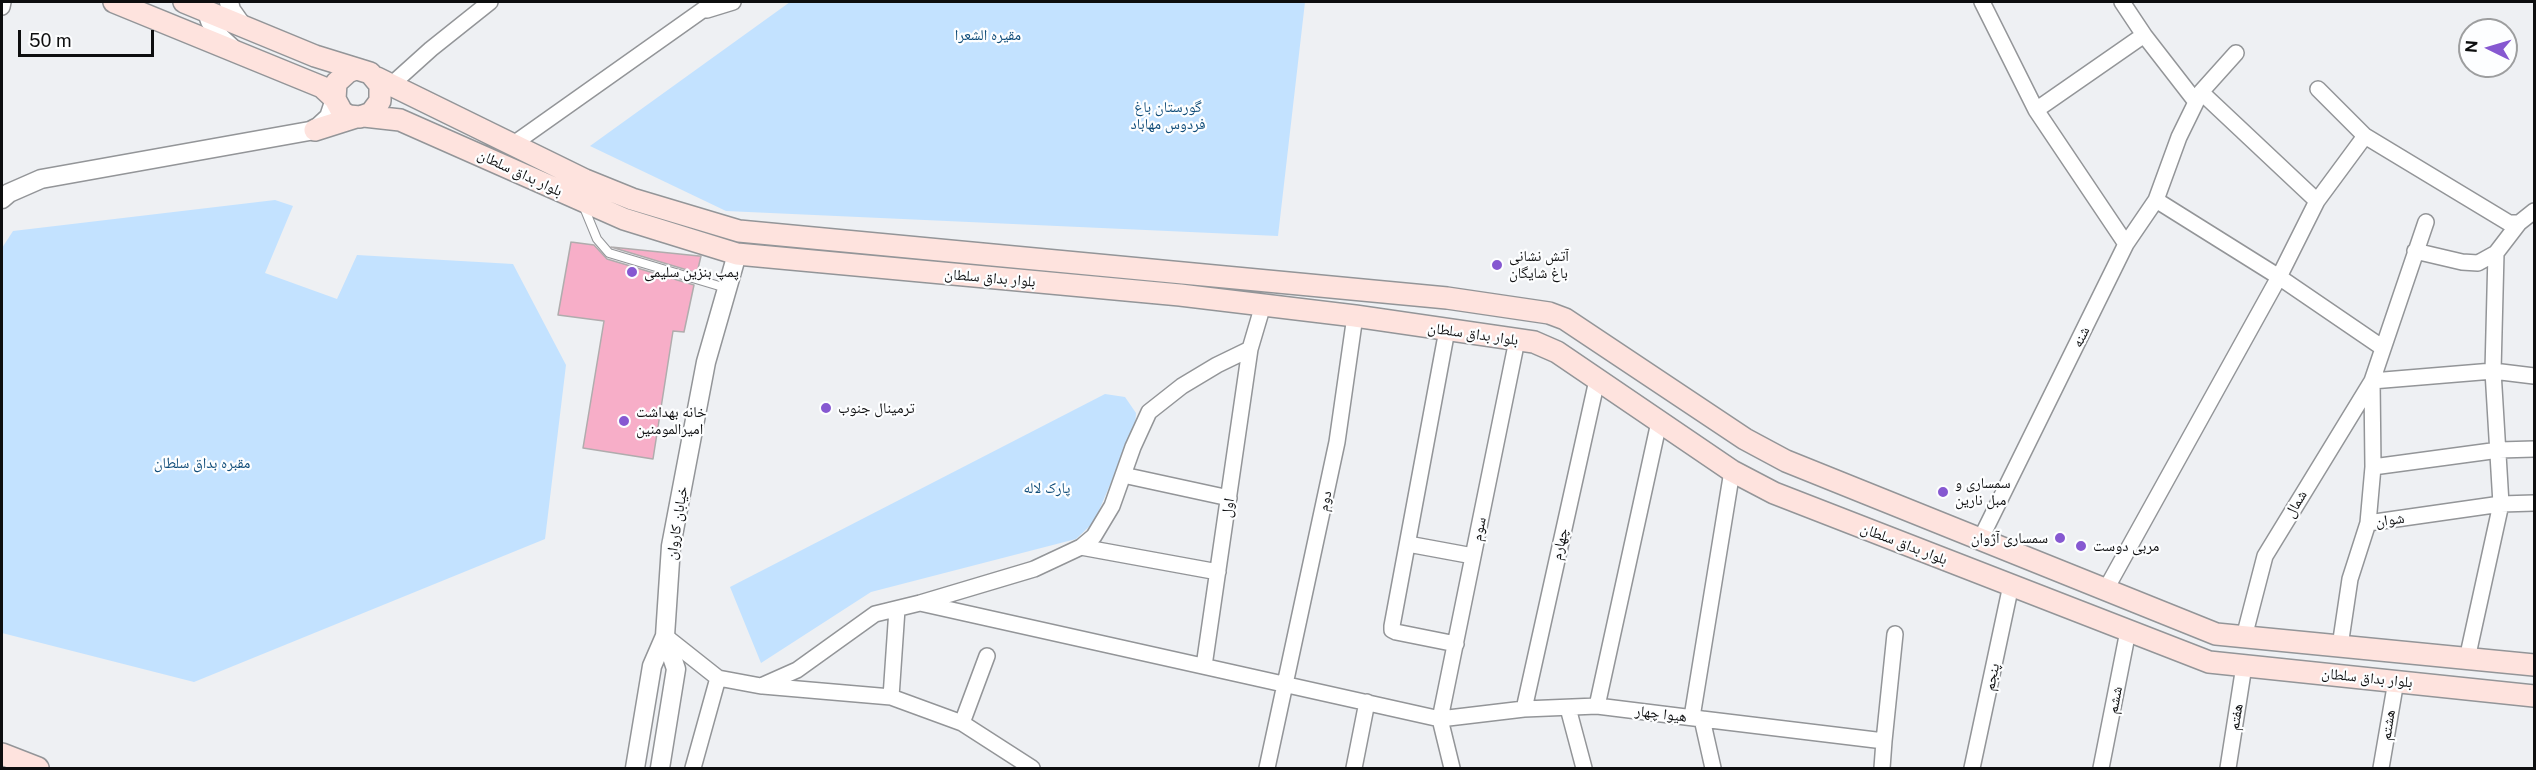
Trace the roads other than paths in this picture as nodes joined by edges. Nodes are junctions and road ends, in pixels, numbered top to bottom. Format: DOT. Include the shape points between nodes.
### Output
graph roads {
  1 [pos="3,2"];
  2 [pos="114,2"];
  3 [pos="184,2"];
  4 [pos="230,2"];
  5 [pos="490,2"];
  6 [pos="714,2"];
  7 [pos="733,2"];
  8 [pos="1982,2"];
  9 [pos="2122,2"];
  10 [pos="206,6"];
  11 [pos="2,7"];
  12 [pos="701,12"];
  13 [pos="242,24"];
  14 [pos="2144,35"];
  15 [pos="236,51"];
  16 [pos="2236,53"];
  17 [pos="355,69"];
  18 [pos="384,82"];
  19 [pos="2318,89"];
  20 [pos="2199,97"];
  21 [pos="334,99"];
  22 [pos="2036,110"];
  23 [pos="360,117"];
  24 [pos="315,130"];
  25 [pos="2365,136"];
  26 [pos="512,145"];
  27 [pos="4,194"];
  28 [pos="2156,200"];
  29 [pos="581,201"];
  30 [pos="2317,201"];
  31 [pos="2535,211"];
  32 [pos="2426,222"];
  33 [pos="2519,223"];
  34 [pos="2126,244"];
  35 [pos="2415,251"];
  36 [pos="2496,253"];
  37 [pos="737,254"];
  38 [pos="2279,277"];
  39 [pos="726,288"];
  40 [pos="1429,297"];
  41 [pos="1471,301"];
  42 [pos="1263,305"];
  43 [pos="1355,316"];
  44 [pos="1447,330"];
  45 [pos="1517,340"];
  46 [pos="2383,348"];
  47 [pos="1250,349"];
  48 [pos="2493,371"];
  49 [pos="2535,376"];
  50 [pos="1597,380"];
  51 [pos="2372,381"];
  52 [pos="1659,422"];
  53 [pos="2535,449"];
  54 [pos="2499,450"];
  55 [pos="2373,467"];
  56 [pos="1732,471"];
  57 [pos="1123,476"];
  58 [pos="1230,498"];
  59 [pos="2535,503"];
  60 [pos="2501,504"];
  61 [pos="2368,523"];
  62 [pos="1981,538"];
  63 [pos="1408,544"];
  64 [pos="1081,548"];
  65 [pos="1473,556"];
  66 [pos="1218,572"];
  67 [pos="2011,585"];
  68 [pos="2106,589"];
  69 [pos="920,603"];
  70 [pos="897,609"];
  71 [pos="2128,631"];
  72 [pos="1895,634"];
  73 [pos="665,636"];
  74 [pos="2244,637"];
  75 [pos="1456,644"];
  76 [pos="2340,646"];
  77 [pos="987,656"];
  78 [pos="2467,659"];
  79 [pos="2535,665"];
  80 [pos="652,666"];
  81 [pos="1204,666"];
  82 [pos="2244,666"];
  83 [pos="676,669"];
  84 [pos="718,678"];
  85 [pos="2396,681"];
  86 [pos="1286,684"];
  87 [pos="760,686"];
  88 [pos="2535,696"];
  89 [pos="891,698"];
  90 [pos="1367,702"];
  91 [pos="1597,706"];
  92 [pos="1568,708"];
  93 [pos="1524,709"];
  94 [pos="1697,718"];
  95 [pos="1440,719"];
  96 [pos="962,723"];
  97 [pos="1884,741"];
  98 [pos="2,754"];
  99 [pos="38,768"];
  100 [pos="634,768"];
  101 [pos="660,768"];
  102 [pos="693,768"];
  103 [pos="1032,768"];
  104 [pos="1267,768"];
  105 [pos="1354,768"];
  106 [pos="1452,768"];
  107 [pos="1584,768"];
  108 [pos="1713,768"];
  109 [pos="1882,768"];
  110 [pos="1972,768"];
  111 [pos="2101,768"];
  112 [pos="2228,768"];
  113 [pos="2381,768"];
  1 -- 11 [label="street"];
  2 -- 15 [label="main road"];
  3 -- 10 [label="main road"];
  4 -- 13 [label="street"];
  5 -- 18 [label="street"];
  6 -- 12 [label="street"];
  7 -- 12 [label="street"];
  8 -- 22 [label="street"];
  9 -- 14 [label="street"];
  10 -- 13 [label="main road"];
  10 -- 15 [label="street" via="220,37"];
  12 -- 26 [label="street"];
  13 -- 17 [label="main road" via="315,57"];
  14 -- 20 [label="street"];
  14 -- 22 [label="street"];
  15 -- 21 [label="main road" via="322,87"];
  16 -- 20 [label="street, شنه"];
  17 -- 18 [label="main road"];
  17 -- 21 [label="main road" via="336,83"];
  18 -- 23 [label="main road" via="380,101 371,113"];
  18 -- 26 [label="main road, بلوار بداق سلطان"];
  19 -- 25 [label="street"];
  20 -- 28 [label="street, شنه"];
  20 -- 30 [label="street"];
  21 -- 23 [label="main road" via="342,112"];
  21 -- 24 [label="street" via="329,117"];
  22 -- 34 [label="street"];
  23 -- 24 [label="main road"];
  23 -- 29 [label="main road, بلوار بداق سلطان" via="381,116 408,123"];
  24 -- 27 [label="street" via="41,179"];
  25 -- 30 [label="street"];
  25 -- 33 [label="street" via="2509,223"];
  26 -- 40 [label="main road, بلوار بداق سلطان" via="632,199 739,231"];
  28 -- 34 [label="street, شنه"];
  28 -- 38 [label="street"];
  29 -- 37 [label="main road, بلوار بداق سلطان" via="624,219"];
  29 -- 39 [label="lane" via="597,239 609,253"];
  30 -- 38 [label="street"];
  31 -- 33 [label="street"];
  32 -- 35 [label="street"];
  33 -- 36 [label="street"];
  34 -- 62 [label="street, شنه"];
  35 -- 36 [label="street" via="2478,263"];
  35 -- 46 [label="street"];
  36 -- 48 [label="street"];
  37 -- 39 [label="street, خیابان کاروان"];
  37 -- 42 [label="main road, بلوار بداق سلطان"];
  38 -- 46 [label="street"];
  38 -- 68 [label="street"];
  39 -- 73 [label="street, خیابان کاروان" via="706,362 671,546"];
  40 -- 41 [label="main road, بلوار بداق سلطان"];
  40 -- 44 [label="main road" via="1440,302 1444,315 1439,323"];
  41 -- 44 [label="main road" via="1461,305 1456,315 1458,326"];
  41 -- 62 [label="main road, بلوار بداق سلطان" via="1532,309 1565,320 1767,451"];
  42 -- 43 [label="main road, بلوار بداق سلطان"];
  42 -- 47 [label="street, اول"];
  43 -- 44 [label="main road, بلوار بداق سلطان"];
  43 -- 86 [label="street, دوم" via="1337,442"];
  44 -- 45 [label="main road, بلوار بداق سلطان"];
  44 -- 63 [label="street"];
  45 -- 50 [label="main road, بلوار بداق سلطان" via="1545,346"];
  45 -- 65 [label="street, سوم"];
  46 -- 51 [label="street"];
  47 -- 57 [label="street" via="1208,370 1149,412"];
  47 -- 58 [label="street, اول"];
  48 -- 49 [label="street"];
  48 -- 51 [label="street"];
  48 -- 54 [label="street"];
  50 -- 52 [label="main road, بلوار بداق سلطان"];
  50 -- 93 [label="street, چهارم"];
  51 -- 55 [label="street"];
  51 -- 74 [label="street, شمال" via="2265,556"];
  52 -- 56 [label="main road, بلوار بداق سلطان"];
  52 -- 91 [label="street"];
  53 -- 54 [label="street"];
  54 -- 55 [label="street"];
  54 -- 60 [label="street"];
  55 -- 61 [label="street"];
  56 -- 67 [label="main road, بلوار بداق سلطان" via="1774,493"];
  56 -- 94 [label="street"];
  57 -- 58 [label="street"];
  57 -- 64 [label="street" via="1112,506 1094,536"];
  58 -- 66 [label="street, اول"];
  59 -- 60 [label="street, شوان"];
  60 -- 61 [label="street, شوان"];
  60 -- 78 [label="street"];
  61 -- 76 [label="street, شوان" via="2350,579"];
  62 -- 68 [label="main road, بلوار بداق سلطان"];
  63 -- 65 [label="street"];
  63 -- 75 [label="street" via="1392,630"];
  64 -- 66 [label="street"];
  64 -- 69 [label="street" via="1034,568"];
  65 -- 75 [label="street, سوم"];
  66 -- 81 [label="street, اول"];
  67 -- 71 [label="main road, بلوار بداق سلطان"];
  67 -- 110 [label="street, پنجم"];
  68 -- 74 [label="main road, بلوار بداق سلطان" via="2216,634"];
  69 -- 70 [label="street"];
  69 -- 81 [label="street, هیوا چهار"];
  70 -- 87 [label="street" via="875,614 796,670"];
  70 -- 89 [label="street"];
  71 -- 82 [label="main road, بلوار بداق سلطان" via="2209,662"];
  71 -- 111 [label="street, ششم"];
  72 -- 97 [label="street"];
  73 -- 80 [label="street"];
  73 -- 83 [label="street"];
  73 -- 84 [label="street"];
  74 -- 76 [label="main road, بلوار بداق سلطان"];
  75 -- 95 [label="street, سوم"];
  76 -- 78 [label="main road, بلوار بداق سلطان"];
  77 -- 96 [label="street"];
  78 -- 79 [label="main road, بلوار بداق سلطان"];
  80 -- 83 [label="street"];
  80 -- 100 [label="street"];
  81 -- 86 [label="street, هیوا چهار"];
  82 -- 85 [label="main road, بلوار بداق سلطان"];
  82 -- 112 [label="street, هفتم"];
  83 -- 101 [label="street"];
  84 -- 87 [label="street"];
  84 -- 102 [label="street"];
  85 -- 88 [label="main road, بلوار بداق سلطان"];
  85 -- 113 [label="street, هشتم"];
  86 -- 90 [label="street, هیوا چهار"];
  86 -- 104 [label="street, دوم"];
  87 -- 89 [label="street"];
  89 -- 96 [label="street"];
  90 -- 95 [label="street, هیوا چهار"];
  90 -- 105 [label="street"];
  91 -- 92 [label="street, هیوا چهار"];
  91 -- 94 [label="street, هیوا چهار"];
  92 -- 93 [label="street, هیوا چهار"];
  92 -- 107 [label="street"];
  93 -- 95 [label="street, هیوا چهار"];
  94 -- 97 [label="street"];
  94 -- 108 [label="street, هیوا چهار"];
  95 -- 106 [label="street"];
  96 -- 103 [label="street"];
  97 -- 109 [label="street"];
  98 -- 99 [label="main road"];
}
